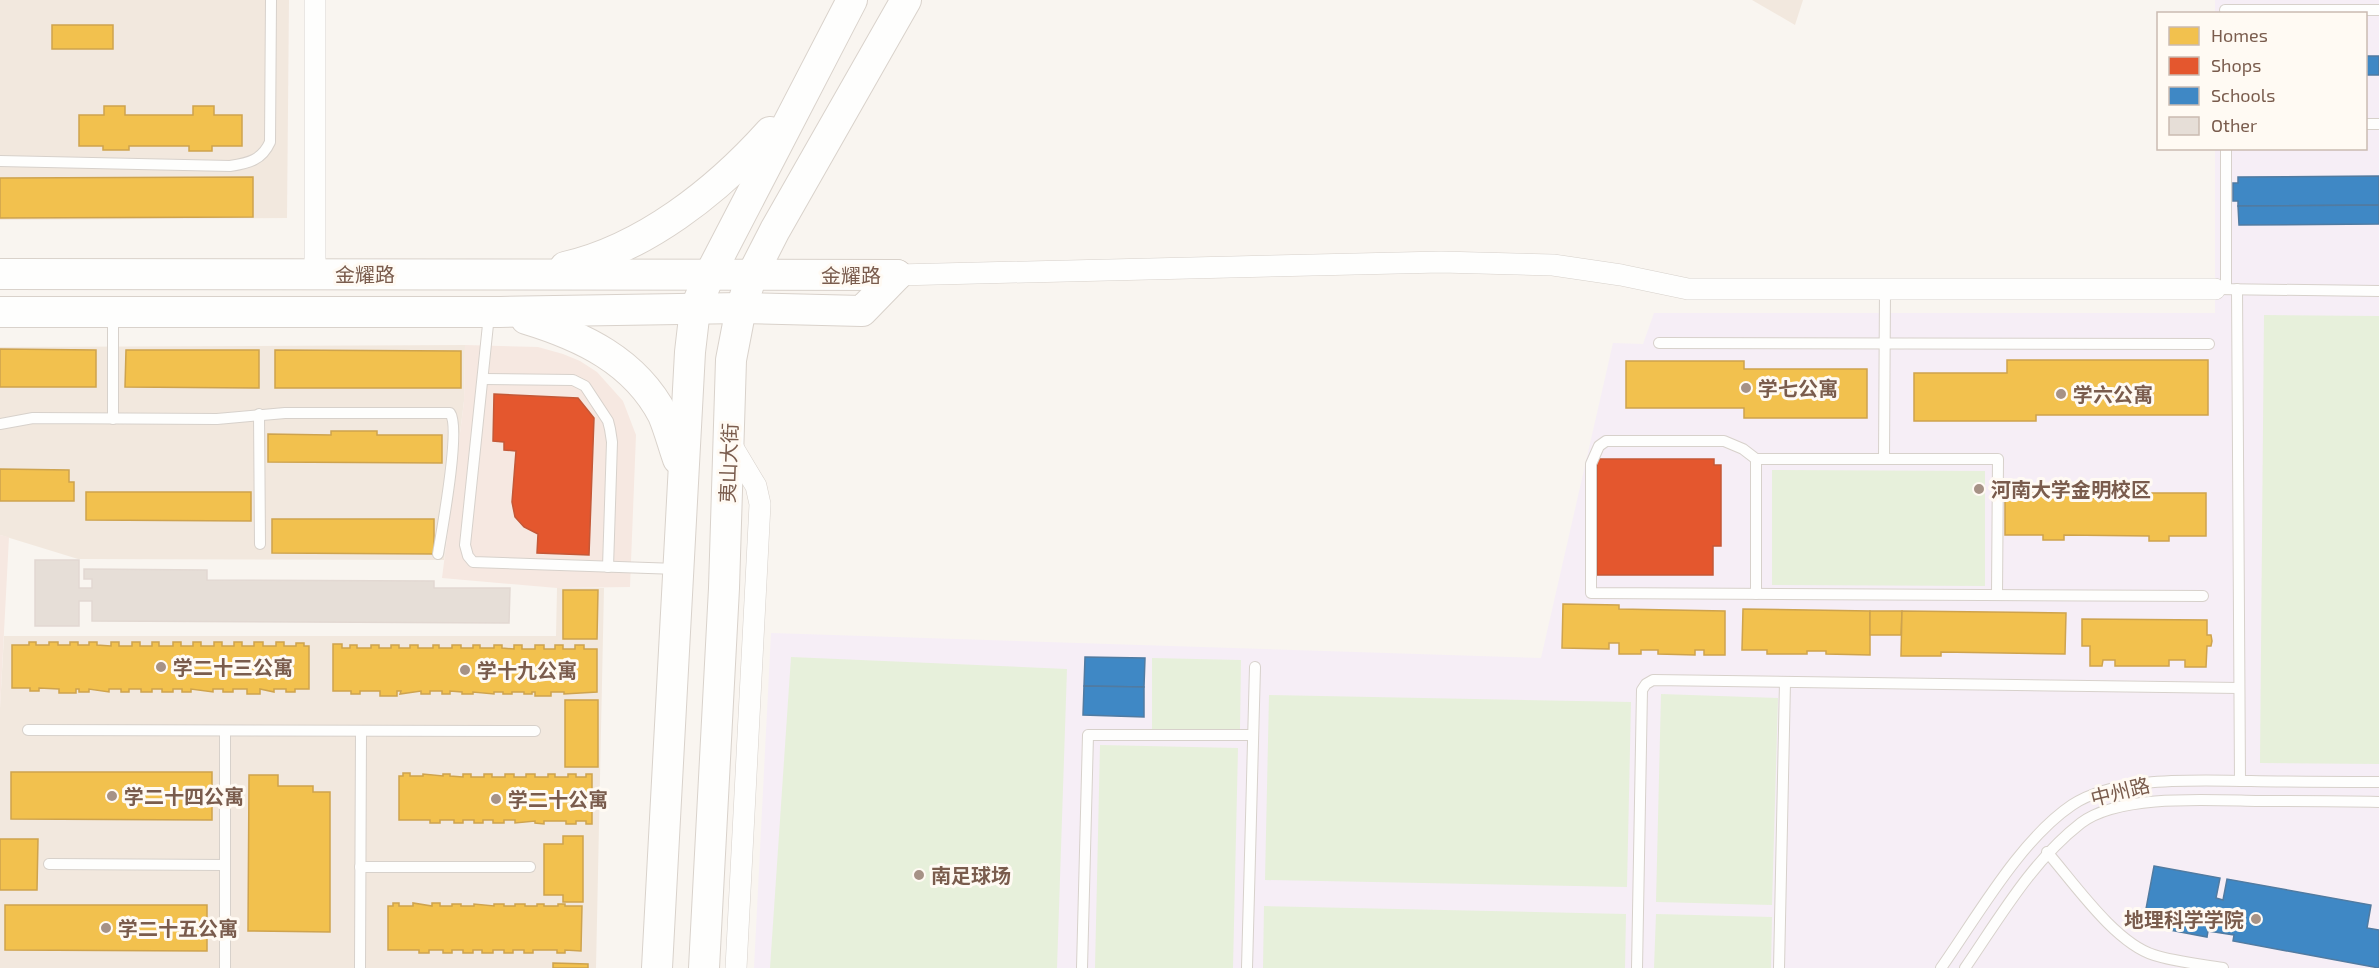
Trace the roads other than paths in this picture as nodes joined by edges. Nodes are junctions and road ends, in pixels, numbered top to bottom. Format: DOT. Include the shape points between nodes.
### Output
graph roads {
  1 [pos="271,0"];
  2 [pos="315,0"];
  3 [pos="852,0"];
  4 [pos="906,0"];
  5 [pos="2225,8"];
  6 [pos="2379,10"];
  7 [pos="2334,12"];
  8 [pos="800,99"];
  9 [pos="2226,150"];
  10 [pos="0,161"];
  11 [pos="0,274"];
  12 [pos="315,274"];
  13 [pos="710,274"];
  14 [pos="752,275"];
  15 [pos="897,275"];
  16 [pos="529,276"];
  17 [pos="1885,289"];
  18 [pos="2226,289"];
  19 [pos="2379,291"];
  20 [pos="741,308"];
  21 [pos="695,309"];
  22 [pos="0,312"];
  23 [pos="494,312"];
  24 [pos="113,313"];
  25 [pos="1659,343"];
  26 [pos="1885,344"];
  27 [pos="2209,344"];
  28 [pos="483,379"];
  29 [pos="260,414"];
  30 [pos="113,419"];
  31 [pos="0,424"];
  32 [pos="729,441"];
  33 [pos="1756,459"];
  34 [pos="1884,459"];
  35 [pos="683,474"];
  36 [pos="260,544"];
  37 [pos="438,554"];
  38 [pos="608,567"];
  39 [pos="678,569"];
  40 [pos="1756,594"];
  41 [pos="1997,595"];
  42 [pos="2203,596"];
  43 [pos="1254,667"];
  44 [pos="1785,682"];
  45 [pos="2239,688"];
  46 [pos="28,730"];
  47 [pos="225,731"];
  48 [pos="360,731"];
  49 [pos="535,731"];
  50 [pos="1253,735"];
  51 [pos="2240,781"];
  52 [pos="2379,782"];
  53 [pos="2379,802"];
  54 [pos="2048,852"];
  55 [pos="49,864"];
  56 [pos="225,865"];
  57 [pos="360,867"];
  58 [pos="530,867"];
  59 [pos="225,968"];
  60 [pos="360,968"];
  61 [pos="657,968"];
  62 [pos="705,968"];
  63 [pos="736,968"];
  64 [pos="1082,968"];
  65 [pos="1247,968"];
  66 [pos="1637,968"];
  67 [pos="1779,968"];
  68 [pos="1941,968"];
  69 [pos="1965,968"];
  70 [pos="2223,968"];
  1 -- 10 [label="lane" via="270,142 253,162 230,166"];
  2 -- 12 [label="street"];
  3 -- 8 [label="main road"];
  4 -- 14 [label="main road, 夷山大街"];
  5 -- 7 [label="lane"];
  6 -- 7 [label="lane"];
  8 -- 13 [label="main road"];
  8 -- 16 [label="main road" via="743,162 652,231 574,265"];
  9 -- 18 [label="lane"];
  11 -- 12 [label="main road, 金耀路"];
  12 -- 16 [label="main road, 金耀路"];
  13 -- 14 [label="main road, 金耀路"];
  13 -- 16 [label="main road, 金耀路"];
  13 -- 21 [label="main road"];
  14 -- 15 [label="main road, 金耀路"];
  14 -- 20 [label="main road, 夷山大街"];
  15 -- 17 [label="street" via="1441,262 1552,265 1688,289"];
  15 -- 20 [label="main road, 金耀路" via="862,311"];
  17 -- 18 [label="street"];
  17 -- 26 [label="lane"];
  18 -- 19 [label="lane"];
  18 -- 45 [label="lane"];
  20 -- 21 [label="main road, 金耀路"];
  20 -- 32 [label="main road, 夷山大街" via="731,360"];
  21 -- 23 [label="main road, 金耀路"];
  21 -- 35 [label="main road"];
  22 -- 24 [label="main road, 金耀路"];
  23 -- 24 [label="main road, 金耀路"];
  23 -- 28 [label="lane"];
  23 -- 35 [label="main road" via="587,342 625,365 649,392 663,417"];
  24 -- 30 [label="lane"];
  25 -- 26 [label="lane"];
  26 -- 27 [label="lane"];
  26 -- 34 [label="lane"];
  28 -- 38 [label="lane" via="573,380 585,387 608,421 612,442"];
  28 -- 38 [label="lane" via="465,545 468,556 473,562"];
  29 -- 30 [label="lane" via="217,419"];
  29 -- 36 [label="lane"];
  29 -- 37 [label="lane" via="450,413 454,426 451,465"];
  30 -- 31 [label="lane" via="33,418"];
  32 -- 62 [label="main road, 夷山大街"];
  32 -- 63 [label="street" via="756,486 760,504"];
  33 -- 34 [label="lane"];
  33 -- 40 [label="lane"];
  33 -- 40 [label="lane" via="1724,441 1606,441 1599,446 1591,464 1591,593"];
  34 -- 41 [label="lane" via="1998,459"];
  35 -- 39 [label="main road"];
  38 -- 39 [label="lane"];
  39 -- 61 [label="main road"];
  40 -- 41 [label="lane"];
  41 -- 42 [label="lane"];
  43 -- 50 [label="lane"];
  44 -- 45 [label="lane"];
  44 -- 66 [label="lane" via="1653,680 1642,690"];
  44 -- 67 [label="lane"];
  45 -- 51 [label="lane"];
  46 -- 47 [label="lane"];
  47 -- 48 [label="lane"];
  47 -- 56 [label="lane"];
  48 -- 49 [label="lane"];
  48 -- 57 [label="lane"];
  50 -- 64 [label="lane" via="1088,735"];
  50 -- 65 [label="lane"];
  51 -- 52 [label="lane, 中州路"];
  51 -- 68 [label="lane, 中州路" via="2133,785 2072,805 2028,844"];
  53 -- 54 [label="lane, 中州路" via="2171,800 2136,804 2083,821"];
  54 -- 69 [label="lane, 中州路"];
  54 -- 70 [label="lane" via="2117,933 2135,946 2154,955"];
  55 -- 56 [label="lane"];
  56 -- 59 [label="lane"];
  57 -- 58 [label="lane"];
  57 -- 60 [label="lane"];
}
